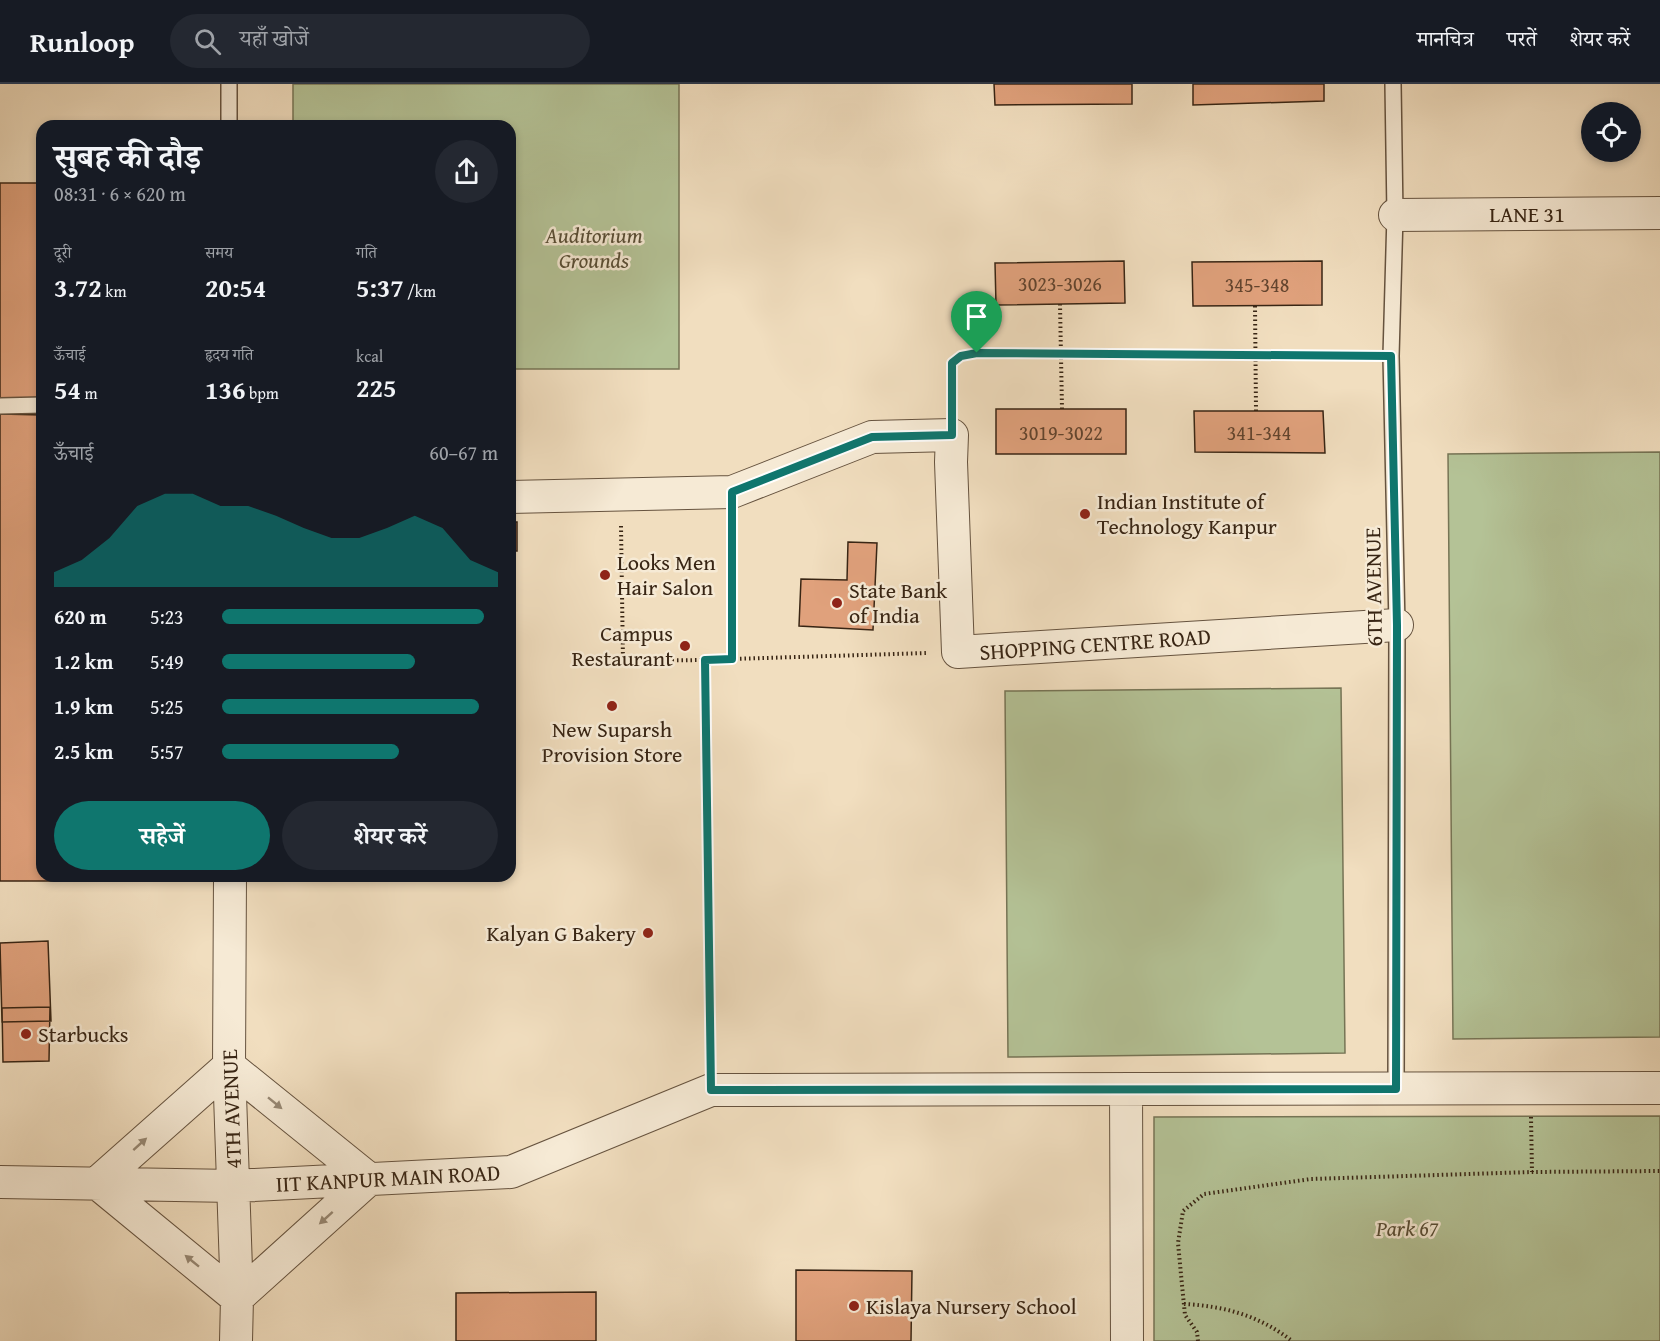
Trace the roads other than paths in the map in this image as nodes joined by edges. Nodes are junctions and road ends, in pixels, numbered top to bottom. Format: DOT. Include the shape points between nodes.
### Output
graph roads {
  1 [pos="229,84"];
  2 [pos="1393,84"];
  3 [pos="229,120"];
  4 [pos="1660,213"];
  5 [pos="1395,215"];
  6 [pos="36,405"];
  7 [pos="0,406"];
  8 [pos="516,497"];
  9 [pos="1397,625"];
  10 [pos="230,882"];
  11 [pos="229,1066"];
  12 [pos="1660,1088"];
  13 [pos="1126,1089"];
  14 [pos="1396,1089"];
  15 [pos="369,1179"];
  16 [pos="0,1182"];
  17 [pos="97,1183"];
  18 [pos="234,1186"];
  19 [pos="237,1298"];
  20 [pos="236,1341"];
  21 [pos="1127,1341"];
  1 -- 3 [label="lane"];
  2 -- 5 [label="lane, 6TH AVENUE"];
  4 -- 5 [label="street, LANE 31"];
  5 -- 9 [label="lane, 6TH AVENUE" via="1391,356"];
  6 -- 7 [label="lane"];
  8 -- 9 [label="street, SHOPPING CENTRE ROAD" via="732,492 872,437 952,435 958,652"];
  9 -- 14 [label="lane, 6TH AVENUE"];
  10 -- 11 [label="street, 4TH AVENUE"];
  11 -- 15 [label="street, one-way"];
  17 -- 11 [label="street, one-way"];
  11 -- 18 [label="street, 4TH AVENUE"];
  12 -- 14 [label="street, IIT KANPUR MAIN ROAD"];
  13 -- 14 [label="street, IIT KANPUR MAIN ROAD"];
  13 -- 15 [label="street, IIT KANPUR MAIN ROAD" via="711,1090 511,1172"];
  13 -- 21 [label="street"];
  15 -- 18 [label="street, IIT KANPUR MAIN ROAD"];
  15 -- 19 [label="street, one-way"];
  16 -- 17 [label="street, IIT KANPUR MAIN ROAD"];
  17 -- 18 [label="street, IIT KANPUR MAIN ROAD"];
  19 -- 17 [label="street, one-way"];
  18 -- 19 [label="street, 4TH AVENUE"];
  19 -- 20 [label="street, 4TH AVENUE"];
}
